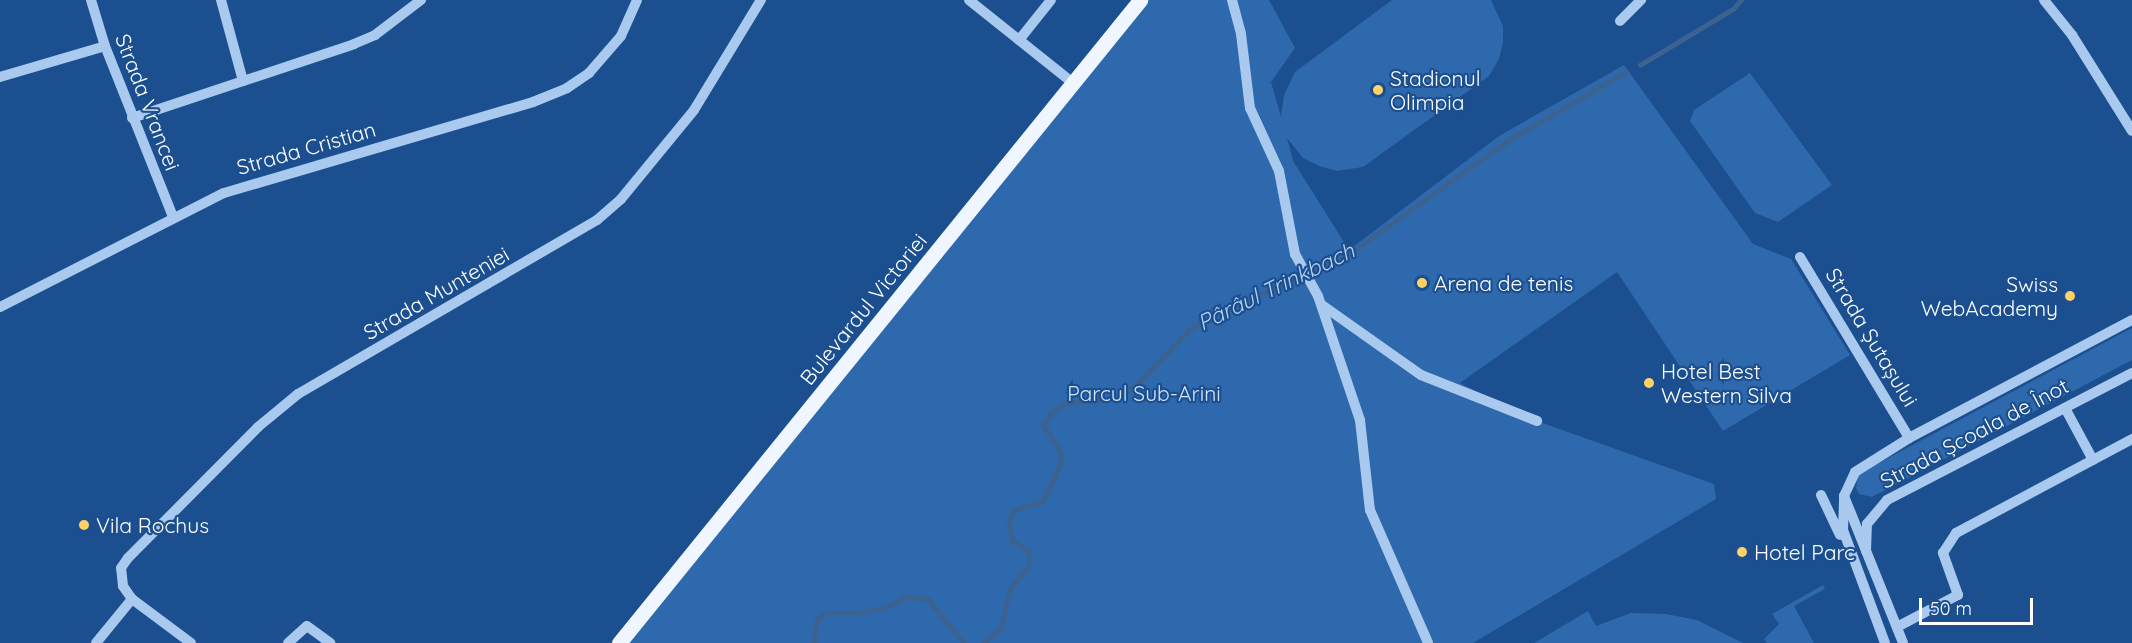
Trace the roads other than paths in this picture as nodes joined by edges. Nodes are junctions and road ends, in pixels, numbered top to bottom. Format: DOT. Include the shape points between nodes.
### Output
graph roads {
  1 [pos="90,0"];
  2 [pos="221,0"];
  3 [pos="422,0"];
  4 [pos="637,0"];
  5 [pos="761,0"];
  6 [pos="969,0"];
  7 [pos="1051,0"];
  8 [pos="1140,0"];
  9 [pos="1233,0"];
  10 [pos="1641,0"];
  11 [pos="2044,0"];
  12 [pos="1620,21"];
  13 [pos="1019,40"];
  14 [pos="105,46"];
  15 [pos="0,77"];
  16 [pos="243,81"];
  17 [pos="1073,83"];
  18 [pos="132,118"];
  19 [pos="2129,118"];
  20 [pos="2132,131"];
  21 [pos="173,217"];
  22 [pos="1800,257"];
  23 [pos="1320,300"];
  24 [pos="0,307"];
  25 [pos="2132,320"];
  26 [pos="2132,373"];
  27 [pos="2065,408"];
  28 [pos="1537,420"];
  29 [pos="1910,438"];
  30 [pos="2132,439"];
  31 [pos="2093,460"];
  32 [pos="1821,495"];
  33 [pos="1844,496"];
  34 [pos="1866,551"];
  35 [pos="1853,561"];
  36 [pos="132,599"];
  37 [pos="1897,627"];
  38 [pos="96,643"];
  39 [pos="191,643"];
  40 [pos="288,643"];
  41 [pos="330,643"];
  42 [pos="619,643"];
  43 [pos="1428,643"];
  44 [pos="1885,643"];
  45 [pos="1903,643"];
  1 -- 14 [label="street, Strada Vrancei"];
  2 -- 16 [label="street"];
  3 -- 16 [label="street" via="375,34"];
  4 -- 21 [label="street, Strada Cristian" via="621,36 589,73 552,95 224,193"];
  5 -- 36 [label="street, Strada Munteniei" via="693,110 621,199 573,237 298,394 274,412 128,558 121,578"];
  6 -- 13 [label="street"];
  7 -- 13 [label="street"];
  8 -- 17 [label="main road, Bulevardul Victoriei"];
  9 -- 23 [label="street" via="1250,108 1279,171 1288,202 1289,230"];
  10 -- 12 [label="street"];
  11 -- 19 [label="street"];
  13 -- 17 [label="street"];
  14 -- 15 [label="street"];
  14 -- 18 [label="street, Strada Vrancei"];
  16 -- 18 [label="street"];
  17 -- 42 [label="main road, Bulevardul Victoriei"];
  18 -- 21 [label="street, Strada Vrancei"];
  19 -- 20 [label="street"];
  21 -- 24 [label="street, Strada Cristian"];
  22 -- 29 [label="street, Strada Șutașului"];
  23 -- 28 [label="street" via="1421,375"];
  23 -- 43 [label="street" via="1360,420 1370,510"];
  25 -- 29 [label="street, Strada Școala de Înot"];
  26 -- 27 [label="street, Strada Școala de Înot"];
  27 -- 31 [label="street"];
  27 -- 34 [label="street, Strada Școala de Înot" via="1878,506 1867,524"];
  29 -- 33 [label="street, Strada Școala de Înot" via="1862,465 1850,478"];
  30 -- 31 [label="street"];
  31 -- 37 [label="street" via="1950,539 1943,553 1958,595"];
  32 -- 35 [label="street"];
  33 -- 34 [label="street"];
  33 -- 35 [label="street" via="1843,530"];
  34 -- 37 [label="street"];
  35 -- 44 [label="street"];
  36 -- 38 [label="street"];
  36 -- 39 [label="street"];
  37 -- 45 [label="street"];
  40 -- 41 [label="street" via="307,626"];
}
